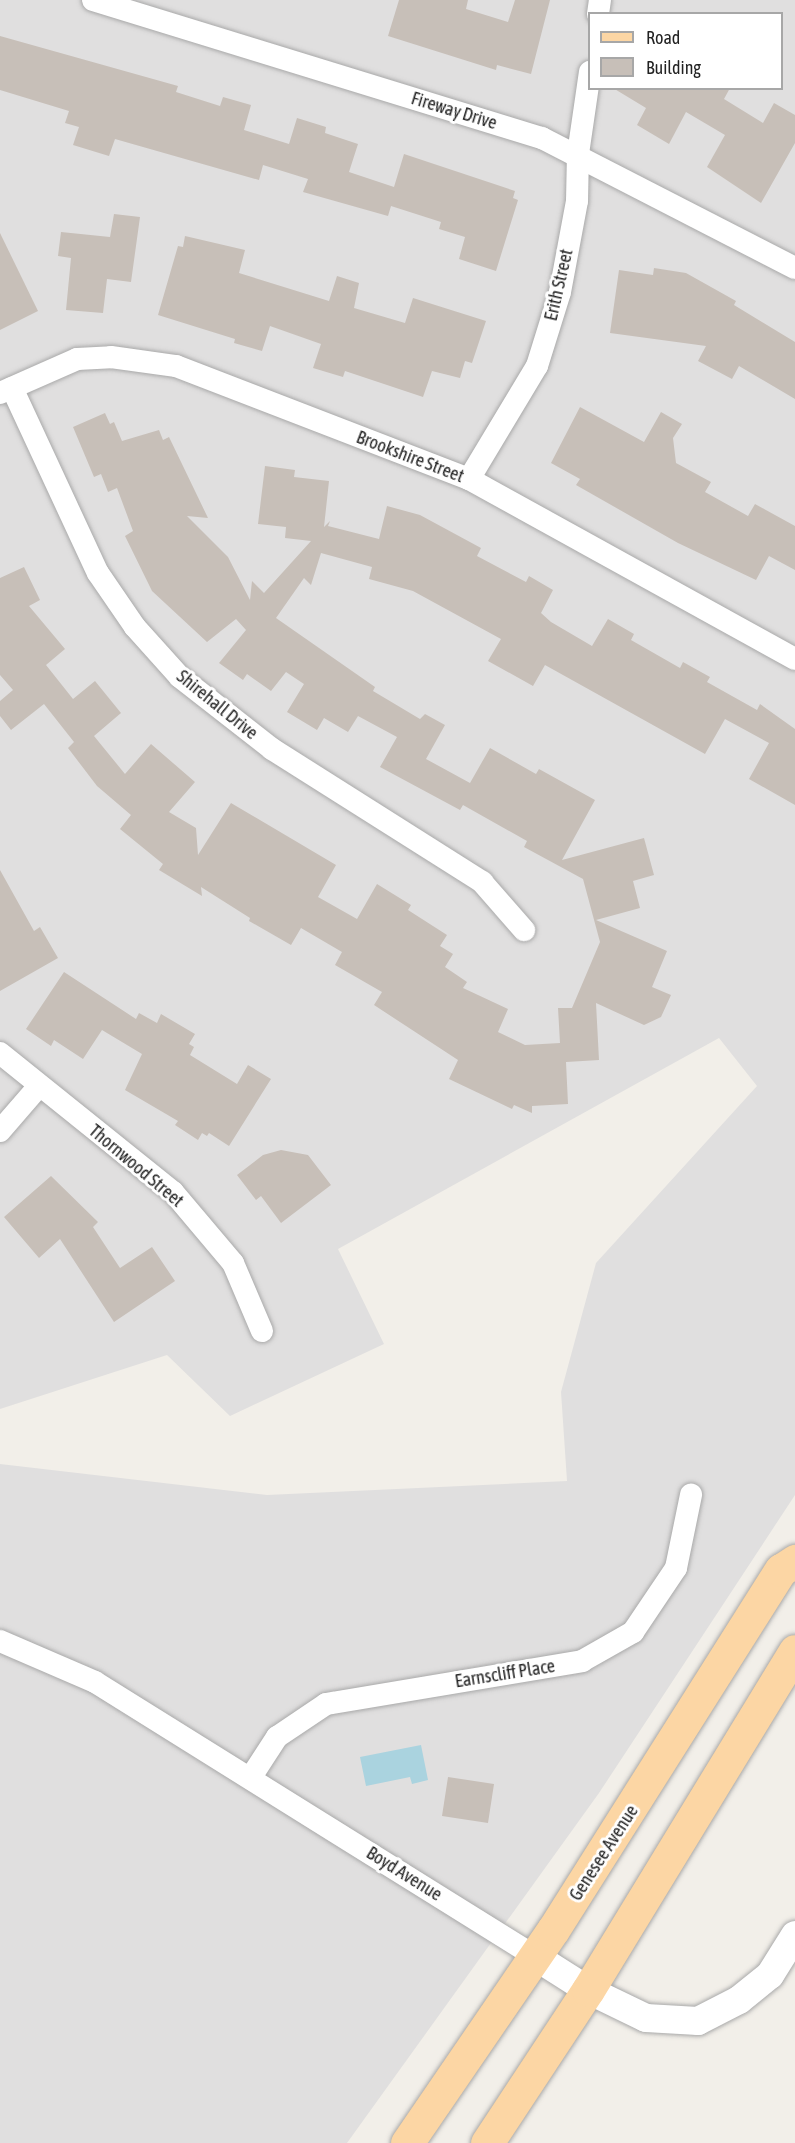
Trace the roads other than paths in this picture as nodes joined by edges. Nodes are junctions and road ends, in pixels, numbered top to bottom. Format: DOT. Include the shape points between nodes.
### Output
graph roads {
  1 [pos="93,0"];
  2 [pos="588,86"];
  3 [pos="578,154"];
  4 [pos="795,268"];
  5 [pos="6,391"];
  6 [pos="469,479"];
  7 [pos="795,659"];
  8 [pos="524,930"];
  9 [pos="0,1053"];
  10 [pos="39,1086"];
  11 [pos="0,1131"];
  12 [pos="262,1331"];
  13 [pos="691,1495"];
  14 [pos="795,1561"];
  15 [pos="0,1641"];
  16 [pos="795,1651"];
  17 [pos="251,1777"];
  18 [pos="795,1935"];
  19 [pos="536,1957"];
  20 [pos="588,1990"];
  21 [pos="407,2143"];
  22 [pos="487,2143"];
  1 -- 3 [label="street, Fireway Drive" via="542,138"];
  2 -- 3 [label="street, Erith Street"];
  3 -- 4 [label="street, Fireway Drive"];
  3 -- 6 [label="street, Erith Street" via="577,201 562,281 537,366"];
  5 -- 6 [label="street, Brookshire Street" via="77,359 111,357 176,366"];
  5 -- 8 [label="street, Shirehall Drive" via="98,573 135,627 180,677 272,749 482,882"];
  6 -- 7 [label="street, Brookshire Street"];
  9 -- 10 [label="street, Thornwood Street"];
  10 -- 11 [label="street"];
  10 -- 12 [label="street, Thornwood Street" via="173,1192 233,1263"];
  13 -- 17 [label="street, Earnscliff Place" via="675,1568 633,1632 582,1661 326,1704 277,1737"];
  14 -- 19 [label="main road, Genesee Avenue" via="782,1570"];
  15 -- 17 [label="street, Boyd Avenue" via="95,1682"];
  16 -- 20 [label="main road"];
  17 -- 19 [label="street, Boyd Avenue"];
  18 -- 20 [label="street, Boyd Avenue" via="770,1975 739,2000 698,2020 646,2018"];
  19 -- 20 [label="street, Boyd Avenue"];
  19 -- 21 [label="main road, Genesee Avenue"];
  20 -- 22 [label="main road"];
}
